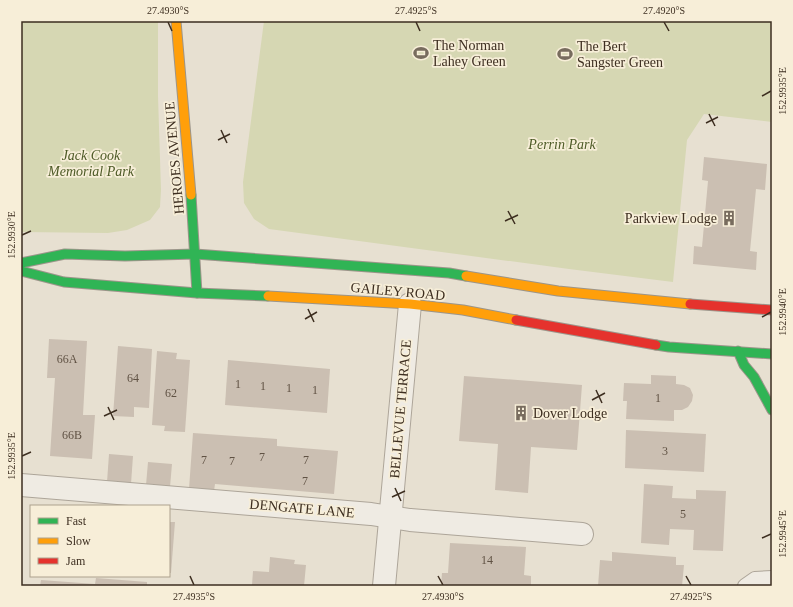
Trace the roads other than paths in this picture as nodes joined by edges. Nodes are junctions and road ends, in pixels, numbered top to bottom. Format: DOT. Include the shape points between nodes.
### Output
graph roads {
  1 [pos="176,21"];
  2 [pos="195,254"];
  3 [pos="21,263"];
  4 [pos="21,271"];
  5 [pos="197,293"];
  6 [pos="410,304"];
  7 [pos="772,310"];
  8 [pos="738,351"];
  9 [pos="772,354"];
  10 [pos="772,410"];
  11 [pos="21,485"];
  12 [pos="390,517"];
  13 [pos="582,534"];
  14 [pos="772,578"];
  15 [pos="384,586"];
  16 [pos="746,586"];
  1 -- 2 [label="main road, HEROES AVENUE"];
  2 -- 3 [label="main road, GAILEY ROAD" via="65,254"];
  2 -- 5 [label="main road, HEROES AVENUE"];
  2 -- 7 [label="main road, GAILEY ROAD" via="448,273 558,291"];
  4 -- 5 [label="main road, GAILEY ROAD" via="64,282"];
  5 -- 6 [label="main road, GAILEY ROAD"];
  6 -- 8 [label="main road, GAILEY ROAD" via="463,310 669,347"];
  6 -- 12 [label="street, BELLEVUE TERRACE"];
  8 -- 9 [label="main road, GAILEY ROAD"];
  8 -- 10 [label="main road"];
  11 -- 12 [label="street, DENGATE LANE"];
  12 -- 13 [label="street, DENGATE LANE"];
  12 -- 15 [label="street, BELLEVUE TERRACE"];
  14 -- 16 [label="lane" via="755,579"];
}
